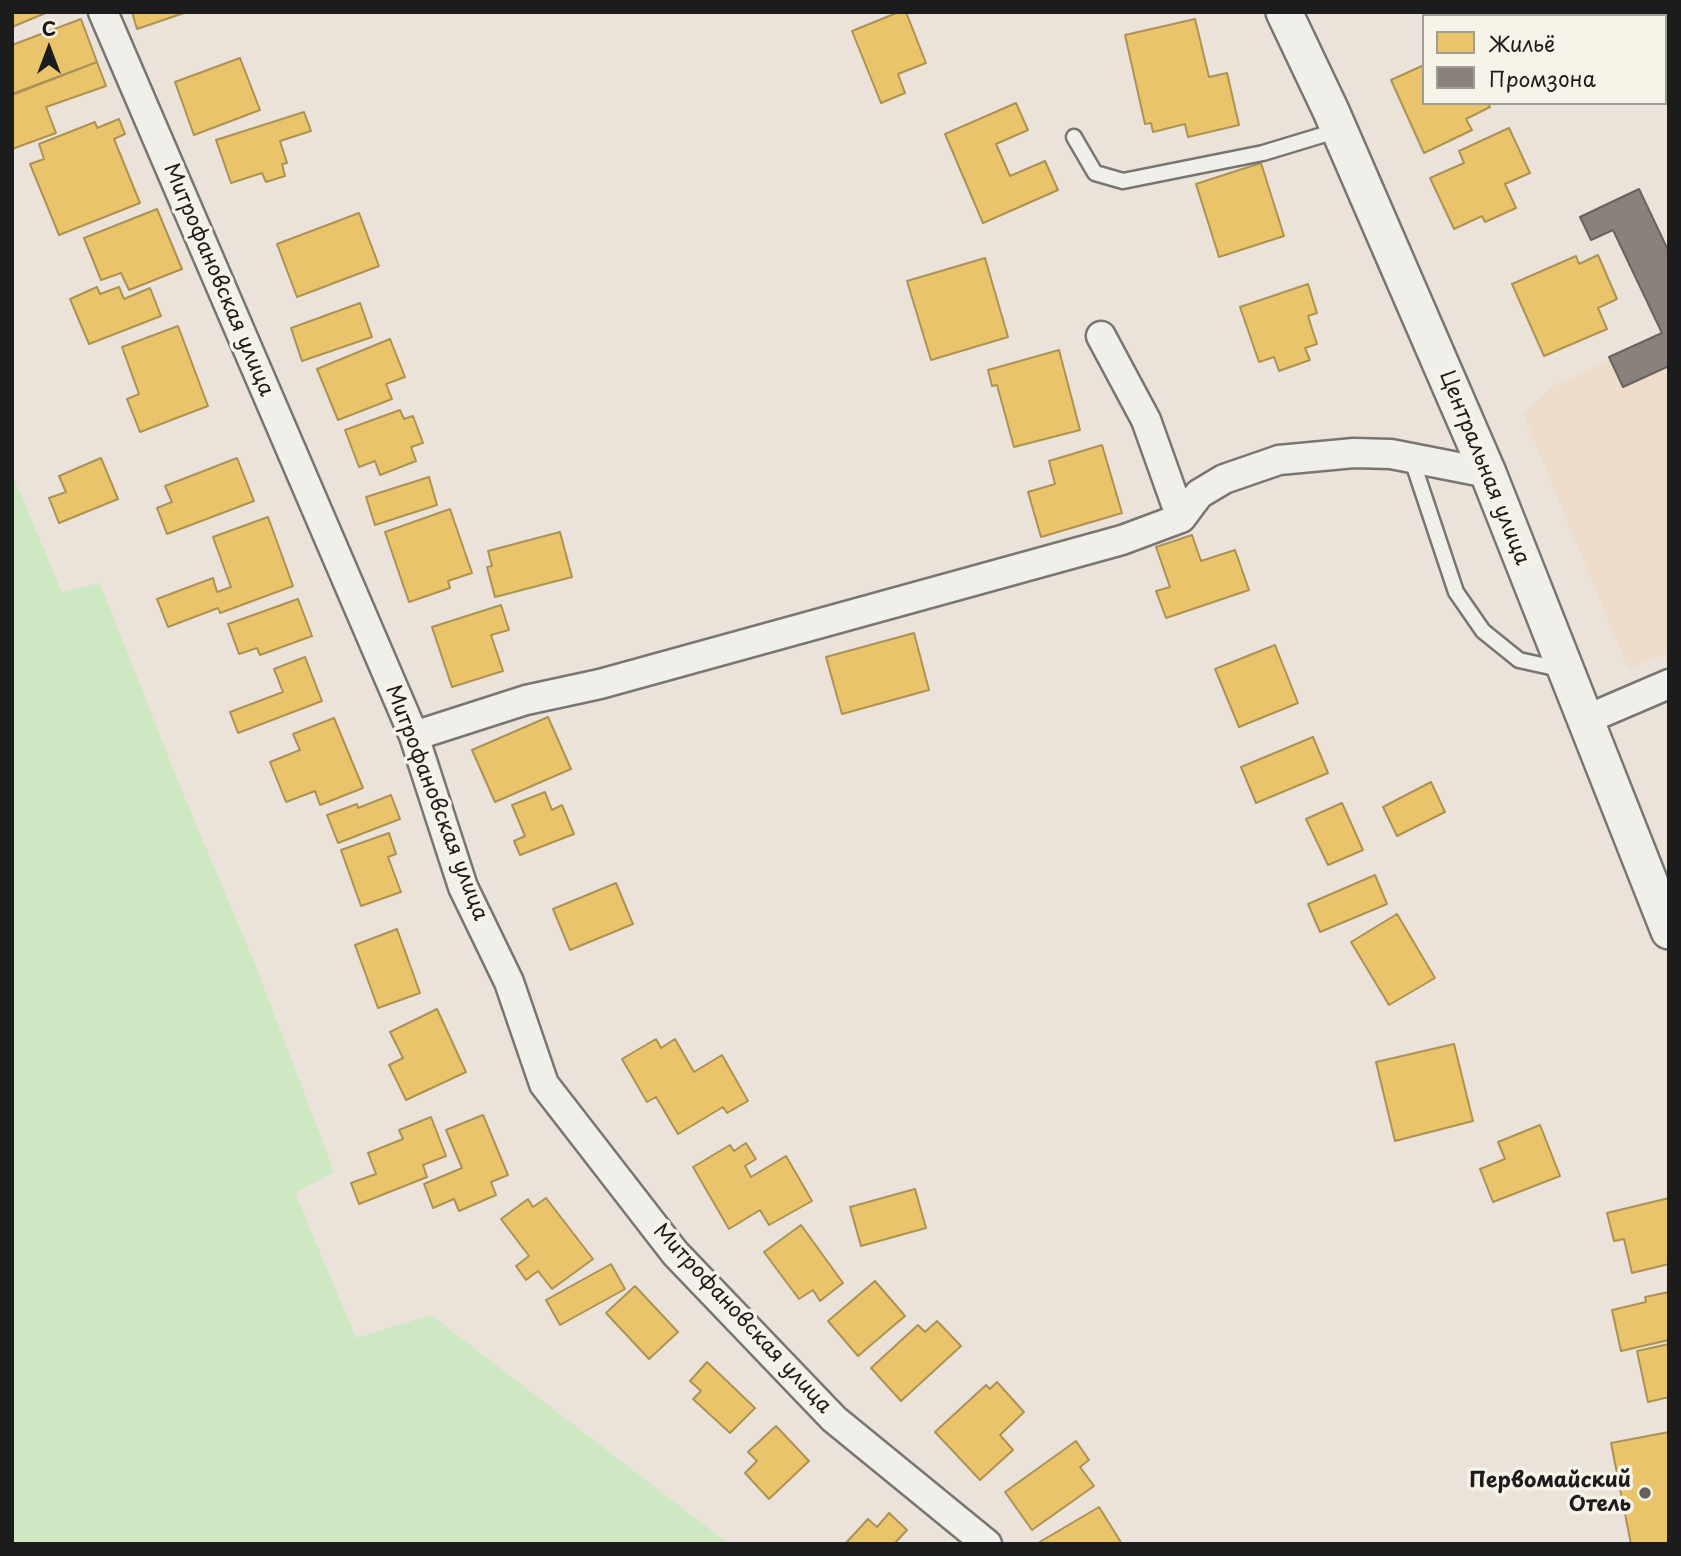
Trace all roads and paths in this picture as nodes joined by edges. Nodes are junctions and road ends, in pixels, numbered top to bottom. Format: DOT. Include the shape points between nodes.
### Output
graph roads {
  1 [pos="103,12"];
  2 [pos="1284,12"];
  3 [pos="1339,130"];
  4 [pos="1074,137"];
  5 [pos="1101,336"];
  6 [pos="1411,457"];
  7 [pos="1488,473"];
  8 [pos="1181,519"];
  9 [pos="1565,671"];
  10 [pos="1669,684"];
  11 [pos="1585,720"];
  12 [pos="414,736"];
  13 [pos="1669,931"];
  14 [pos="987,1544"];
  1 -- 12 [label="street, Митрофановская улица"];
  2 -- 3 [label="street, Центральная улица"];
  3 -- 4 [label="lane" via="1262,153 1123,181 1095,173"];
  3 -- 7 [label="street, Центральная улица"];
  5 -- 8 [label="street" via="1146,420"];
  6 -- 7 [label="street"];
  6 -- 8 [label="street" via="1354,453 1279,460 1224,479 1199,494"];
  6 -- 9 [label="lane" via="1456,592 1483,631 1519,660"];
  7 -- 9 [label="street, Центральная улица"];
  8 -- 12 [label="street" via="1122,540 600,684 526,700"];
  9 -- 11 [label="street, Центральная улица"];
  10 -- 11 [label="street"];
  11 -- 13 [label="street, Центральная улица"];
  12 -- 14 [label="street, Митрофановская улица" via="463,887 509,982 544,1084 675,1253 834,1419"];
}
